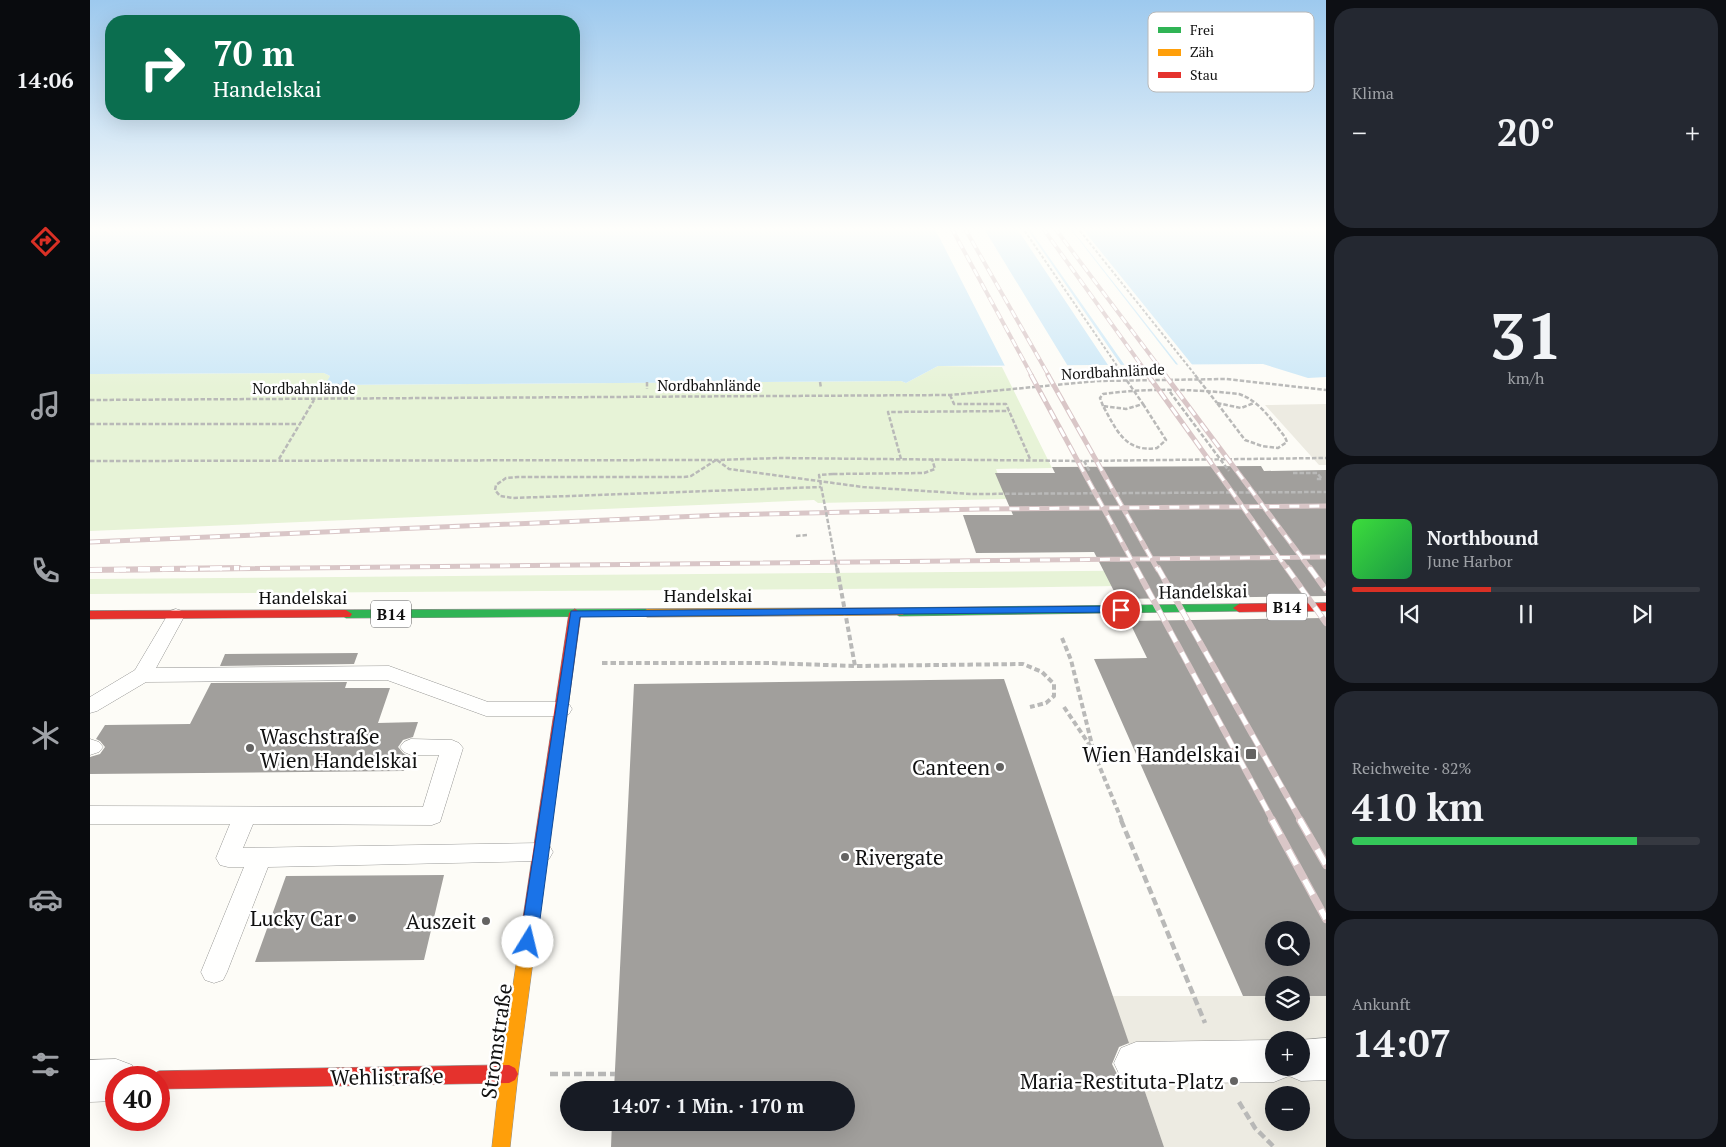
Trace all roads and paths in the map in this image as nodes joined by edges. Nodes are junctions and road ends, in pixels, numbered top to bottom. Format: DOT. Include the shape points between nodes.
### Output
graph roads {
  1 [pos="1059,281"];
  2 [pos="1119,281"];
  3 [pos="647,382"];
  4 [pos="820,382"];
  5 [pos="339,384"];
  6 [pos="822,388"];
  7 [pos="647,389"];
  8 [pos="335,390"];
  9 [pos="1326,390"];
  10 [pos="1169,392"];
  11 [pos="950,395"];
  12 [pos="90,400"];
  13 [pos="314,400"];
  14 [pos="1254,402"];
  15 [pos="1216,403"];
  16 [pos="1143,404"];
  17 [pos="1103,406"];
  18 [pos="1009,411"];
  19 [pos="90,424"];
  20 [pos="298,424"];
  21 [pos="1326,458"];
  22 [pos="901,459"];
  23 [pos="932,459"];
  24 [pos="1030,459"];
  25 [pos="278,460"];
  26 [pos="717,460"];
  27 [pos="1084,460"];
  28 [pos="1220,460"];
  29 [pos="90,461"];
  30 [pos="1229,471"];
  31 [pos="1090,472"];
  32 [pos="1293,473"];
  33 [pos="1316,479"];
  34 [pos="821,487"];
  35 [pos="1326,492"];
  36 [pos="807,535"];
  37 [pos="796,536"];
  38 [pos="1326,607"];
  39 [pos="1048,611"];
  40 [pos="575,613"];
  41 [pos="90,615"];
  42 [pos="176,615"];
  43 [pos="568,662"];
  44 [pos="855,666"];
  45 [pos="142,675"];
  46 [pos="90,706"];
  47 [pos="1030,707"];
  48 [pos="1064,708"];
  49 [pos="562,709"];
  50 [pos="410,747"];
  51 [pos="1094,753"];
  52 [pos="90,815"];
  53 [pos="244,815"];
  54 [pos="541,852"];
  55 [pos="260,857"];
  56 [pos="214,972"];
  57 [pos="1310,1060"];
  58 [pos="1326,1060"];
  59 [pos="1265,1061"];
  60 [pos="1222,1062"];
  61 [pos="1136,1063"];
  62 [pos="509,1074"];
  63 [pos="615,1074"];
  64 [pos="105,1080"];
  65 [pos="170,1080"];
  66 [pos="90,1081"];
  67 [pos="501,1147"];
  68 [pos="1274,1147"];
  1 -- 16 [label="path, bridge"];
  2 -- 15 [label="path, bridge"];
  3 -- 7 [label="path"];
  4 -- 6 [label="path"];
  5 -- 8 [label="path"];
  9 -- 11 [label="path, Nordbahnlände" via="1226,379 1117,380"];
  10 -- 14 [label="path" via="1234,392"];
  10 -- 17 [label="path" via="1103,394 1100,398"];
  10 -- 28 [label="path"];
  11 -- 13 [label="path, Nordbahnlände"];
  11 -- 18 [label="path" via="954,404 1006,404"];
  12 -- 13 [label="path, Nordbahnlände"];
  13 -- 20 [label="path"];
  14 -- 15 [label="path" via="1240,408"];
  14 -- 15 [label="path" via="1285,437 1287,442 1283,446 1270,448 1245,440"];
  16 -- 17 [label="path" via="1126,409"];
  16 -- 17 [label="path" via="1166,440 1158,448 1142,448 1126,442"];
  18 -- 22 [label="path" via="888,412"];
  18 -- 24 [label="path"];
  19 -- 20 [label="path"];
  20 -- 25 [label="path"];
  21 -- 28 [label="path"];
  22 -- 23 [label="path"];
  22 -- 26 [label="path"];
  23 -- 24 [label="path"];
  23 -- 34 [label="path, bridge" via="935,469 924,473 819,474"];
  24 -- 27 [label="path"];
  25 -- 26 [label="path"];
  25 -- 29 [label="path"];
  26 -- 34 [label="path" via="684,477 518,476 506,478 496,485 495,490 497,494 513,498"];
  26 -- 35 [label="path" via="729,469 864,487 971,494"];
  27 -- 28 [label="path"];
  27 -- 31 [label="path"];
  28 -- 30 [label="path"];
  32 -- 33 [label="path" via="1317,473 1322,479"];
  34 -- 44 [label="path, bridge"];
  36 -- 37 [label="path"];
  38 -- 39 [label="main road, Handelskai / B14"];
  39 -- 40 [label="main road, Handelskai / B14"];
  39 -- 51 [label="path" via="1071,660"];
  40 -- 42 [label="main road, Handelskai / B14"];
  40 -- 43 [label="main road, Stromstraße"];
  41 -- 42 [label="main road, Handelskai / B14"];
  42 -- 45 [label="lane"];
  43 -- 44 [label="path"];
  43 -- 49 [label="main road, Stromstraße"];
  44 -- 47 [label="path" via="1023,664 1042,672 1054,684 1054,696 1046,703"];
  45 -- 46 [label="lane"];
  45 -- 49 [label="lane" via="389,673 486,709"];
  48 -- 51 [label="path"];
  49 -- 54 [label="main road, Stromstraße"];
  50 -- 53 [label="lane" via="452,748 432,816"];
  51 -- 60 [label="path"];
  52 -- 53 [label="lane"];
  53 -- 55 [label="lane" via="228,858"];
  54 -- 55 [label="lane"];
  54 -- 62 [label="main road, Stromstraße"];
  55 -- 56 [label="lane"];
  57 -- 58 [label="street"];
  59 -- 60 [label="street"];
  60 -- 61 [label="street"];
  60 -- 68 [label="path" via="1246,1114"];
  62 -- 63 [label="path"];
  62 -- 65 [label="main road, Wehlistraße"];
  62 -- 67 [label="main road, Stromstraße"];
  64 -- 66 [label="street"];
}
